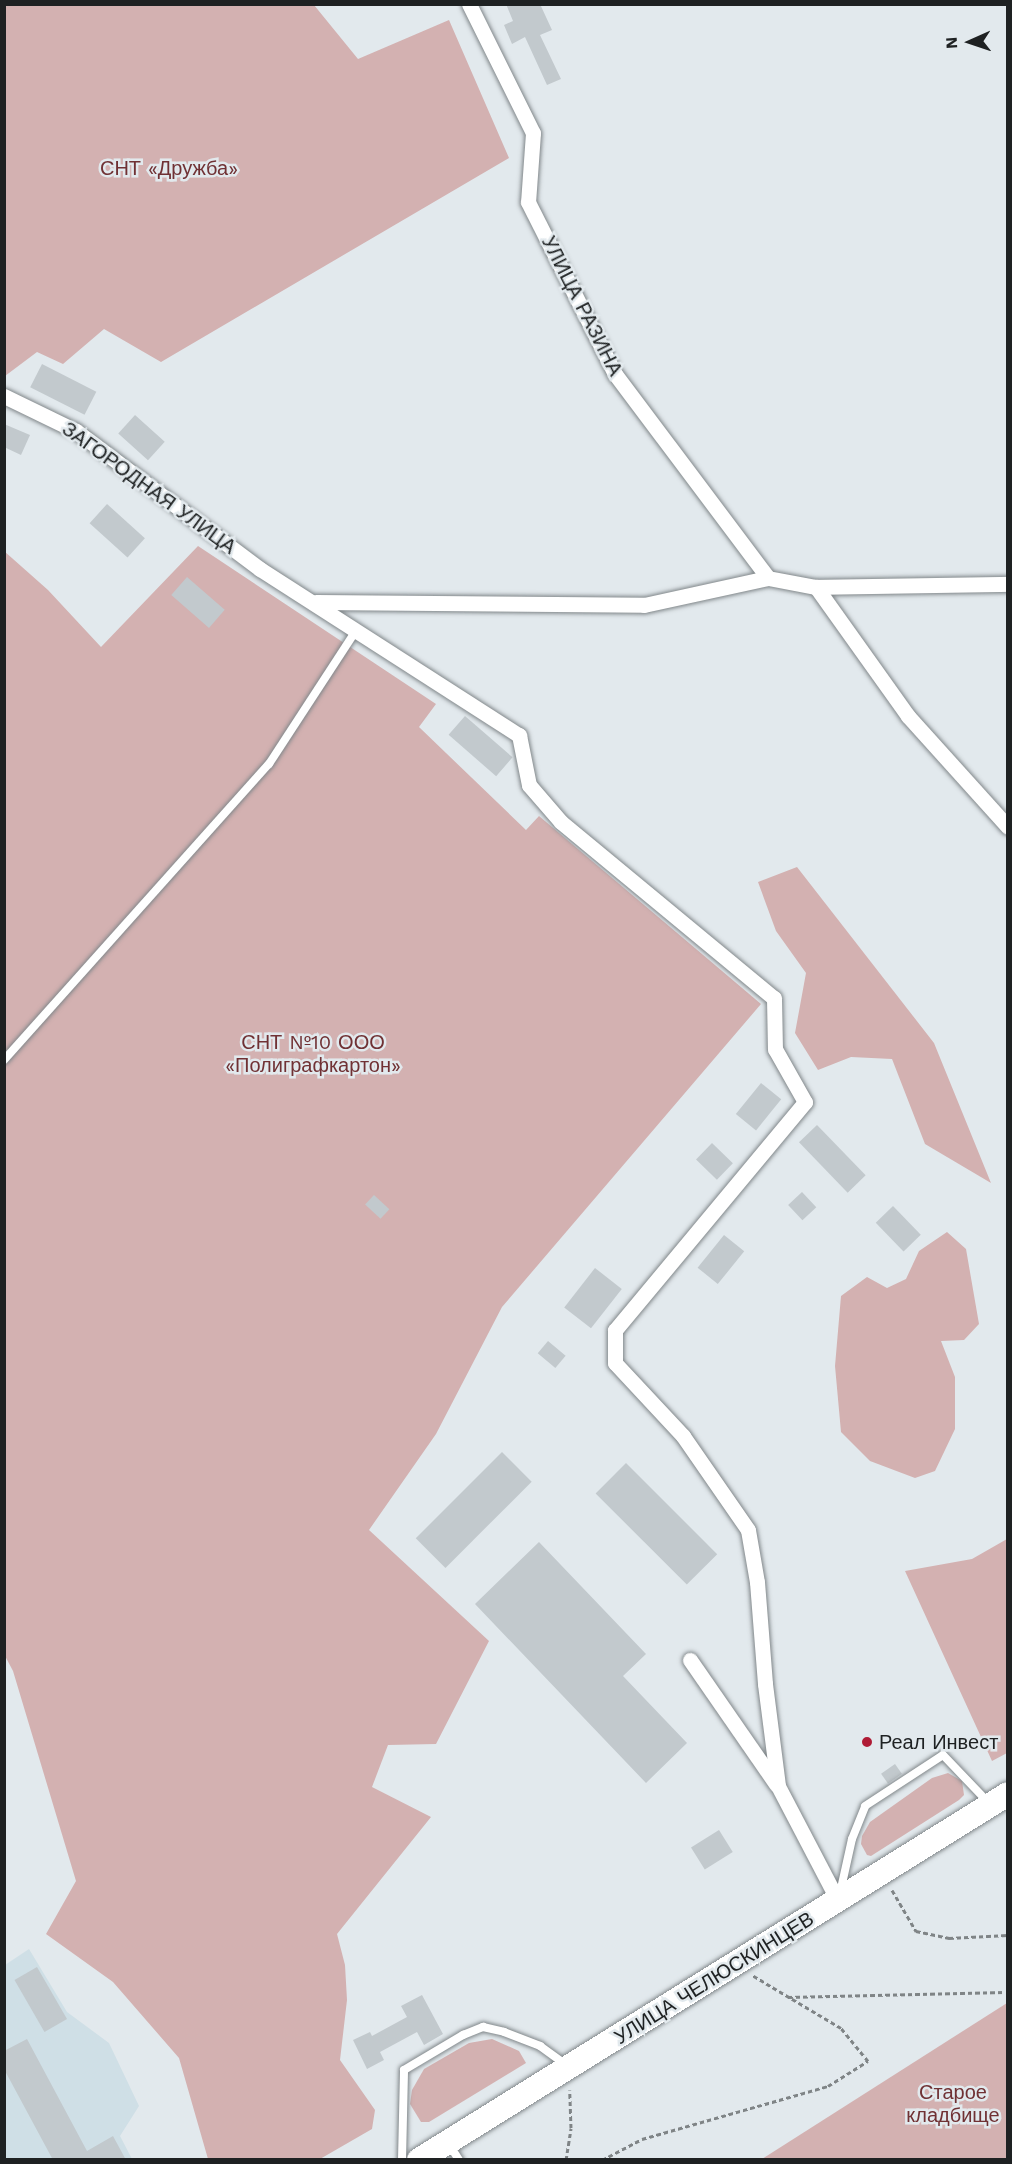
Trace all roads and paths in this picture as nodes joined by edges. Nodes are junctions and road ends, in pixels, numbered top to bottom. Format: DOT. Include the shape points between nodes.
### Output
graph roads {
  1 [pos="468,4"];
  2 [pos="4,396"];
  3 [pos="768,578"];
  4 [pos="1008,584"];
  5 [pos="816,587"];
  6 [pos="316,602"];
  7 [pos="355,632"];
  8 [pos="1008,827"];
  9 [pos="4,1060"];
  10 [pos="690,1660"];
  11 [pos="778,1786"];
  12 [pos="999,1799"];
  13 [pos="882,1873"];
  14 [pos="838,1901"];
  15 [pos="1008,1935"];
  16 [pos="735,1964"];
  17 [pos="1005,1992"];
  18 [pos="787,1997"];
  19 [pos="570,2067"];
  20 [pos="453,2151"];
  21 [pos="402,2160"];
  22 [pos="419,2160"];
  23 [pos="566,2160"];
  24 [pos="602,2160"];
  1 -- 3 [label="street, УЛИЦА РАЗИНА" via="533,133 528,202 615,375"];
  2 -- 6 [label="street, ЗАГОРОДНАЯ УЛИЦА" via="76,431 260,569"];
  3 -- 5 [label="street"];
  3 -- 6 [label="street" via="644,605"];
  4 -- 5 [label="street"];
  5 -- 8 [label="street" via="908,716"];
  6 -- 7 [label="street, ЗАГОРОДНАЯ УЛИЦА"];
  7 -- 9 [label="lane" via="269,764"];
  7 -- 11 [label="street, ЗАГОРОДНАЯ УЛИЦА" via="519,735 528,785 561,822 774,998 775,1049 805,1102 615,1330 615,1362 682,1436 748,1530"];
  10 -- 11 [label="street"];
  11 -- 14 [label="street"];
  12 -- 13 [label="main road, УЛИЦА ЧЕЛЮСКИНЦЕВ"];
  12 -- 14 [label="lane" via="943,1755 865,1806 852,1839"];
  13 -- 14 [label="main road, УЛИЦА ЧЕЛЮСКИНЦЕВ"];
  13 -- 15 [label="path" via="916,1931 949,1938"];
  14 -- 16 [label="main road, УЛИЦА ЧЕЛЮСКИНЦЕВ"];
  16 -- 18 [label="path"];
  16 -- 19 [label="main road, УЛИЦА ЧЕЛЮСКИНЦЕВ"];
  17 -- 18 [label="path"];
  18 -- 24 [label="path" via="841,2028 868,2061 828,2086 642,2139"];
  19 -- 20 [label="main road, УЛИЦА ЧЕЛЮСКИНЦЕВ"];
  19 -- 21 [label="lane" via="540,2046 504,2032 483,2027 463,2035 404,2070"];
  19 -- 23 [label="path" via="571,2128"];
  20 -- 22 [label="main road, УЛИЦА ЧЕЛЮСКИНЦЕВ"];
}
